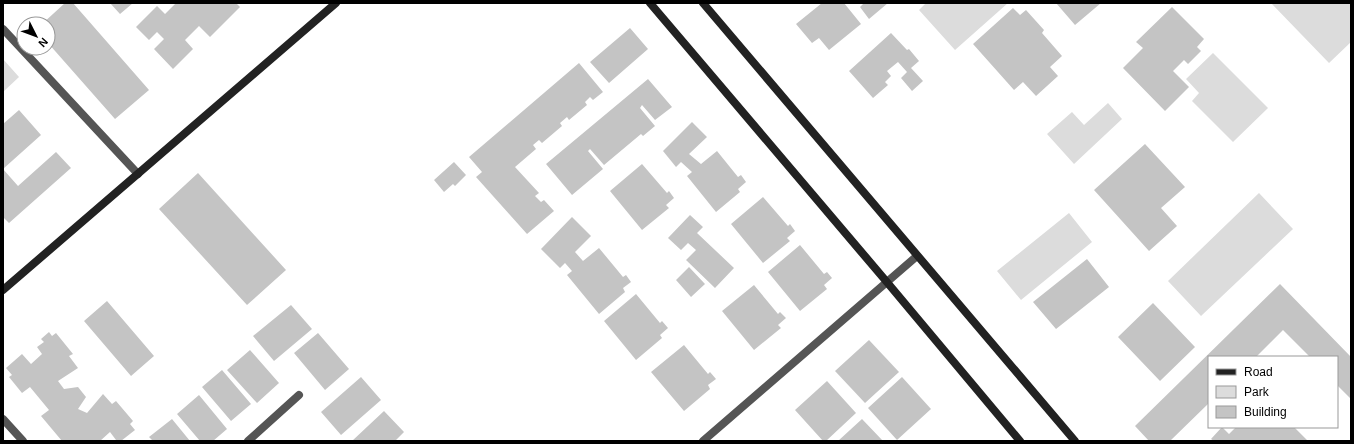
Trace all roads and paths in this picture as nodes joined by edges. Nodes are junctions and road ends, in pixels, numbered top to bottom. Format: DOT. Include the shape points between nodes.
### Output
graph roads {
  1 [pos="336,3"];
  2 [pos="650,3"];
  3 [pos="703,3"];
  4 [pos="3,29"];
  5 [pos="138,174"];
  6 [pos="917,256"];
  7 [pos="886,281"];
  8 [pos="3,290"];
  9 [pos="299,395"];
  10 [pos="3,419"];
  11 [pos="23,441"];
  12 [pos="248,441"];
  13 [pos="703,441"];
  14 [pos="1020,441"];
  15 [pos="1074,441"];
  1 -- 5 [label="main road"];
  2 -- 7 [label="main road"];
  3 -- 6 [label="main road"];
  4 -- 5 [label="street"];
  5 -- 8 [label="main road"];
  6 -- 7 [label="street"];
  6 -- 15 [label="main road"];
  7 -- 13 [label="street"];
  7 -- 14 [label="main road"];
  9 -- 12 [label="street"];
  10 -- 11 [label="street"];
}
